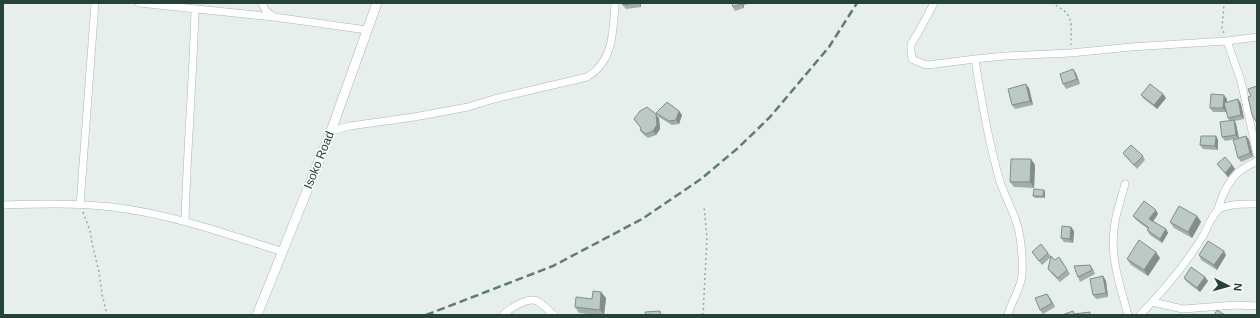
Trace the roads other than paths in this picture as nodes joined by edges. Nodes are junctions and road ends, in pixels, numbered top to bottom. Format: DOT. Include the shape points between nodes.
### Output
graph roads {
  1 [pos="95,3"];
  2 [pos="140,3"];
  3 [pos="262,3"];
  4 [pos="377,3"];
  5 [pos="615,3"];
  6 [pos="934,3"];
  7 [pos="195,9"];
  8 [pos="274,17"];
  9 [pos="367,30"];
  10 [pos="1257,37"];
  11 [pos="1227,41"];
  12 [pos="975,59"];
  13 [pos="331,131"];
  14 [pos="1257,154"];
  15 [pos="1257,161"];
  16 [pos="1125,184"];
  17 [pos="1257,204"];
  18 [pos="3,205"];
  19 [pos="80,205"];
  20 [pos="1218,210"];
  21 [pos="185,221"];
  22 [pos="283,252"];
  23 [pos="1152,302"];
  24 [pos="1257,306"];
  25 [pos="257,315"];
  26 [pos="503,315"];
  27 [pos="554,315"];
  28 [pos="1008,315"];
  29 [pos="1128,315"];
  30 [pos="1140,315"];
  1 -- 19 [label="street"];
  2 -- 7 [label="street"];
  3 -- 8 [label="street" via="266,11"];
  4 -- 9 [label="street, Isoko Road"];
  5 -- 13 [label="street" via="609,53 595,72 587,77 468,107"];
  6 -- 12 [label="street" via="911,44 912,59 928,65"];
  7 -- 8 [label="street"];
  7 -- 21 [label="street"];
  8 -- 9 [label="street"];
  9 -- 13 [label="street, Isoko Road"];
  10 -- 11 [label="street"];
  11 -- 12 [label="street"];
  11 -- 14 [label="street" via="1241,81"];
  12 -- 28 [label="street" via="995,163 1020,240 1021,280"];
  13 -- 22 [label="street, Isoko Road"];
  15 -- 20 [label="street" via="1240,171 1233,179 1221,197"];
  16 -- 29 [label="street" via="1113,241 1115,261"];
  17 -- 20 [label="street" via="1233,205"];
  18 -- 19 [label="street"];
  19 -- 21 [label="street" via="146,212"];
  20 -- 23 [label="street" via="1199,242"];
  21 -- 22 [label="street"];
  22 -- 25 [label="street, Isoko Road"];
  23 -- 24 [label="street" via="1183,309"];
  23 -- 30 [label="street"];
  26 -- 27 [label="street" via="526,301 533,300"];
}
